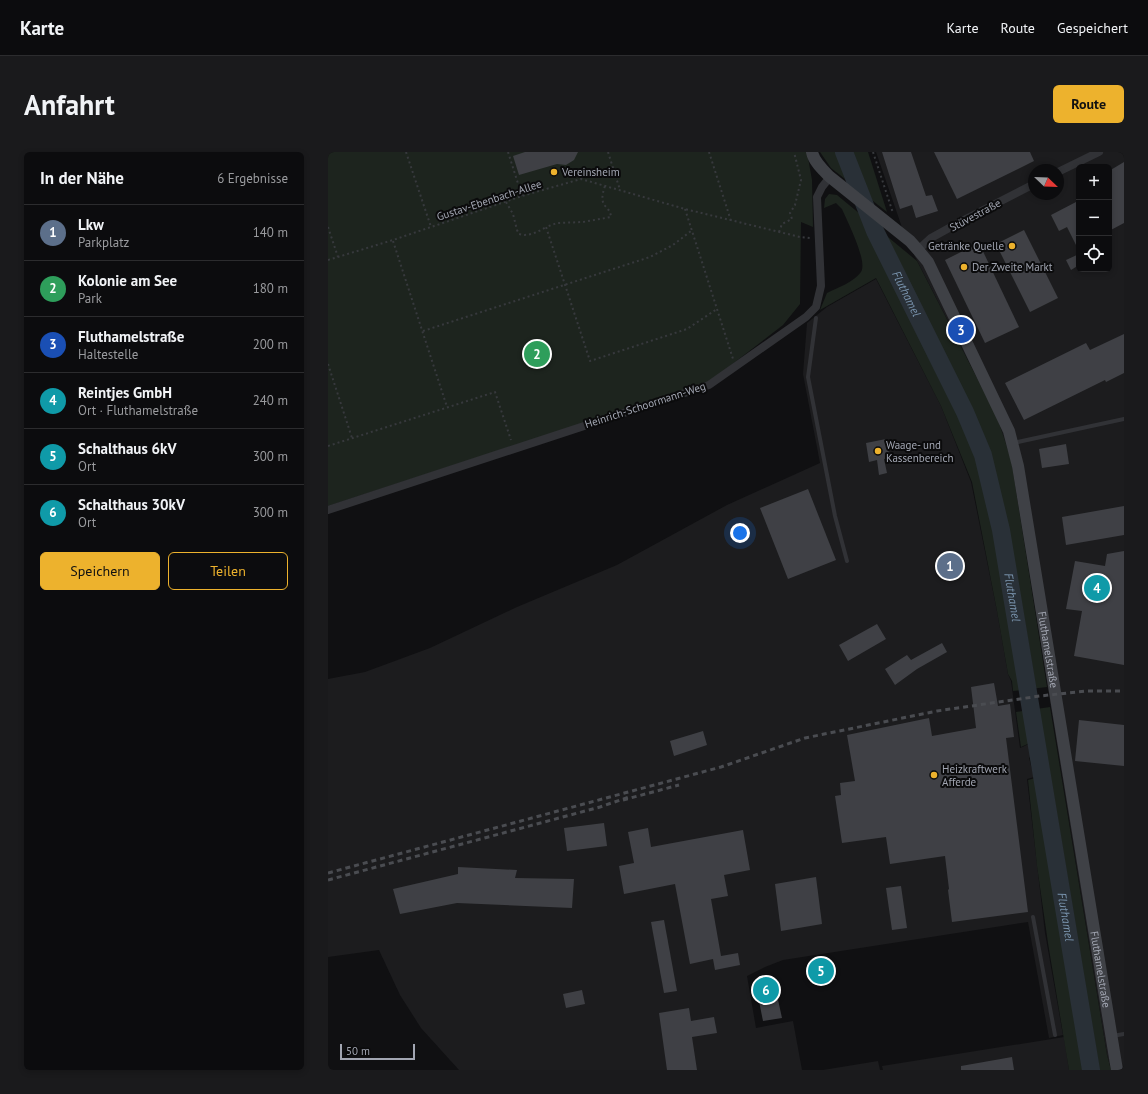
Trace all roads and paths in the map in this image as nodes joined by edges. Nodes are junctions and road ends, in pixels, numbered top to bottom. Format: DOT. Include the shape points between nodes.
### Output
graph roads {
  1 [pos="406,152"];
  2 [pos="508,152"];
  3 [pos="608,152"];
  4 [pos="709,152"];
  5 [pos="794,152"];
  6 [pos="812,152"];
  7 [pos="873,152"];
  8 [pos="1099,152"];
  9 [pos="1064,169"];
  10 [pos="830,177"];
  11 [pos="605,186"];
  12 [pos="1028,187"];
  13 [pos="620,190"];
  14 [pos="522,196"];
  15 [pos="506,202"];
  16 [pos="685,209"];
  17 [pos="731,221"];
  18 [pos="328,227"];
  19 [pos="431,227"];
  20 [pos="546,227"];
  21 [pos="896,230"];
  22 [pos="691,231"];
  23 [pos="778,232"];
  24 [pos="820,238"];
  25 [pos="393,240"];
  26 [pos="918,250"];
  27 [pos="338,257"];
  28 [pos="328,260"];
  29 [pos="565,284"];
  30 [pos="717,309"];
  31 [pos="816,318"];
  32 [pos="423,331"];
  33 [pos="328,364"];
  34 [pos="736,366"];
  35 [pos="447,407"];
  36 [pos="1124,419"];
  37 [pos="352,438"];
  38 [pos="1012,443"];
  39 [pos="328,446"];
  40 [pos="513,448"];
  41 [pos="328,510"];
  42 [pos="847,561"];
  43 [pos="1033,917"];
  44 [pos="1124,1034"];
  45 [pos="1055,1035"];
  46 [pos="1112,1036"];
  47 [pos="1118,1070"];
  1 -- 19 [label="path"];
  2 -- 14 [label="path"];
  3 -- 13 [label="path"];
  4 -- 17 [label="path"];
  5 -- 23 [label="path" via="801,180 795,205 790,213 792,219 782,224"];
  6 -- 10 [label="main road, Fluthamelstraße" via="822,170"];
  7 -- 21 [label="path" via="893,212"];
  8 -- 9 [label="street"];
  10 -- 21 [label="main road, Fluthamelstraße"];
  10 -- 24 [label="street, Heinrich-Schoormann-Weg" via="817,197"];
  11 -- 13 [label="path, Gustav-Ebenbach-Allee"];
  11 -- 14 [label="path, Gustav-Ebenbach-Allee" via="581,179"];
  11 -- 20 [label="path" via="602,196 610,217 557,223"];
  12 -- 26 [label="street, Stüvestraße" via="928,240"];
  13 -- 16 [label="path, Gustav-Ebenbach-Allee"];
  14 -- 15 [label="path, Gustav-Ebenbach-Allee"];
  15 -- 19 [label="path, Gustav-Ebenbach-Allee"];
  15 -- 20 [label="path" via="519,234 538,232"];
  16 -- 17 [label="path, Gustav-Ebenbach-Allee"];
  16 -- 22 [label="path"];
  17 -- 23 [label="path, Gustav-Ebenbach-Allee"];
  18 -- 27 [label="path"];
  19 -- 25 [label="path, Gustav-Ebenbach-Allee"];
  20 -- 29 [label="path"];
  21 -- 26 [label="main road, Fluthamelstraße"];
  22 -- 29 [label="path" via="673,245 650,256"];
  22 -- 30 [label="path"];
  23 -- 24 [label="path, Gustav-Ebenbach-Allee"];
  24 -- 34 [label="street, Heinrich-Schoormann-Weg" via="821,286 816,307 806,317"];
  25 -- 27 [label="path, Gustav-Ebenbach-Allee"];
  25 -- 32 [label="path"];
  26 -- 38 [label="main road, Fluthamelstraße" via="928,262"];
  27 -- 28 [label="path, Gustav-Ebenbach-Allee"];
  29 -- 30 [label="path" via="590,360 687,329"];
  29 -- 32 [label="path"];
  30 -- 34 [label="path"];
  31 -- 42 [label="lane" via="808,377 835,516"];
  32 -- 35 [label="path"];
  33 -- 37 [label="path"];
  34 -- 40 [label="street, Heinrich-Schoormann-Weg" via="709,385"];
  35 -- 37 [label="path"];
  35 -- 40 [label="path" via="495,392"];
  36 -- 38 [label="lane"];
  37 -- 39 [label="path"];
  38 -- 46 [label="main road, Fluthamelstraße"];
  40 -- 41 [label="street, Heinrich-Schoormann-Weg"];
  43 -- 45 [label="lane"];
  44 -- 46 [label="lane"];
  46 -- 47 [label="main road, Fluthamelstraße"];
}
